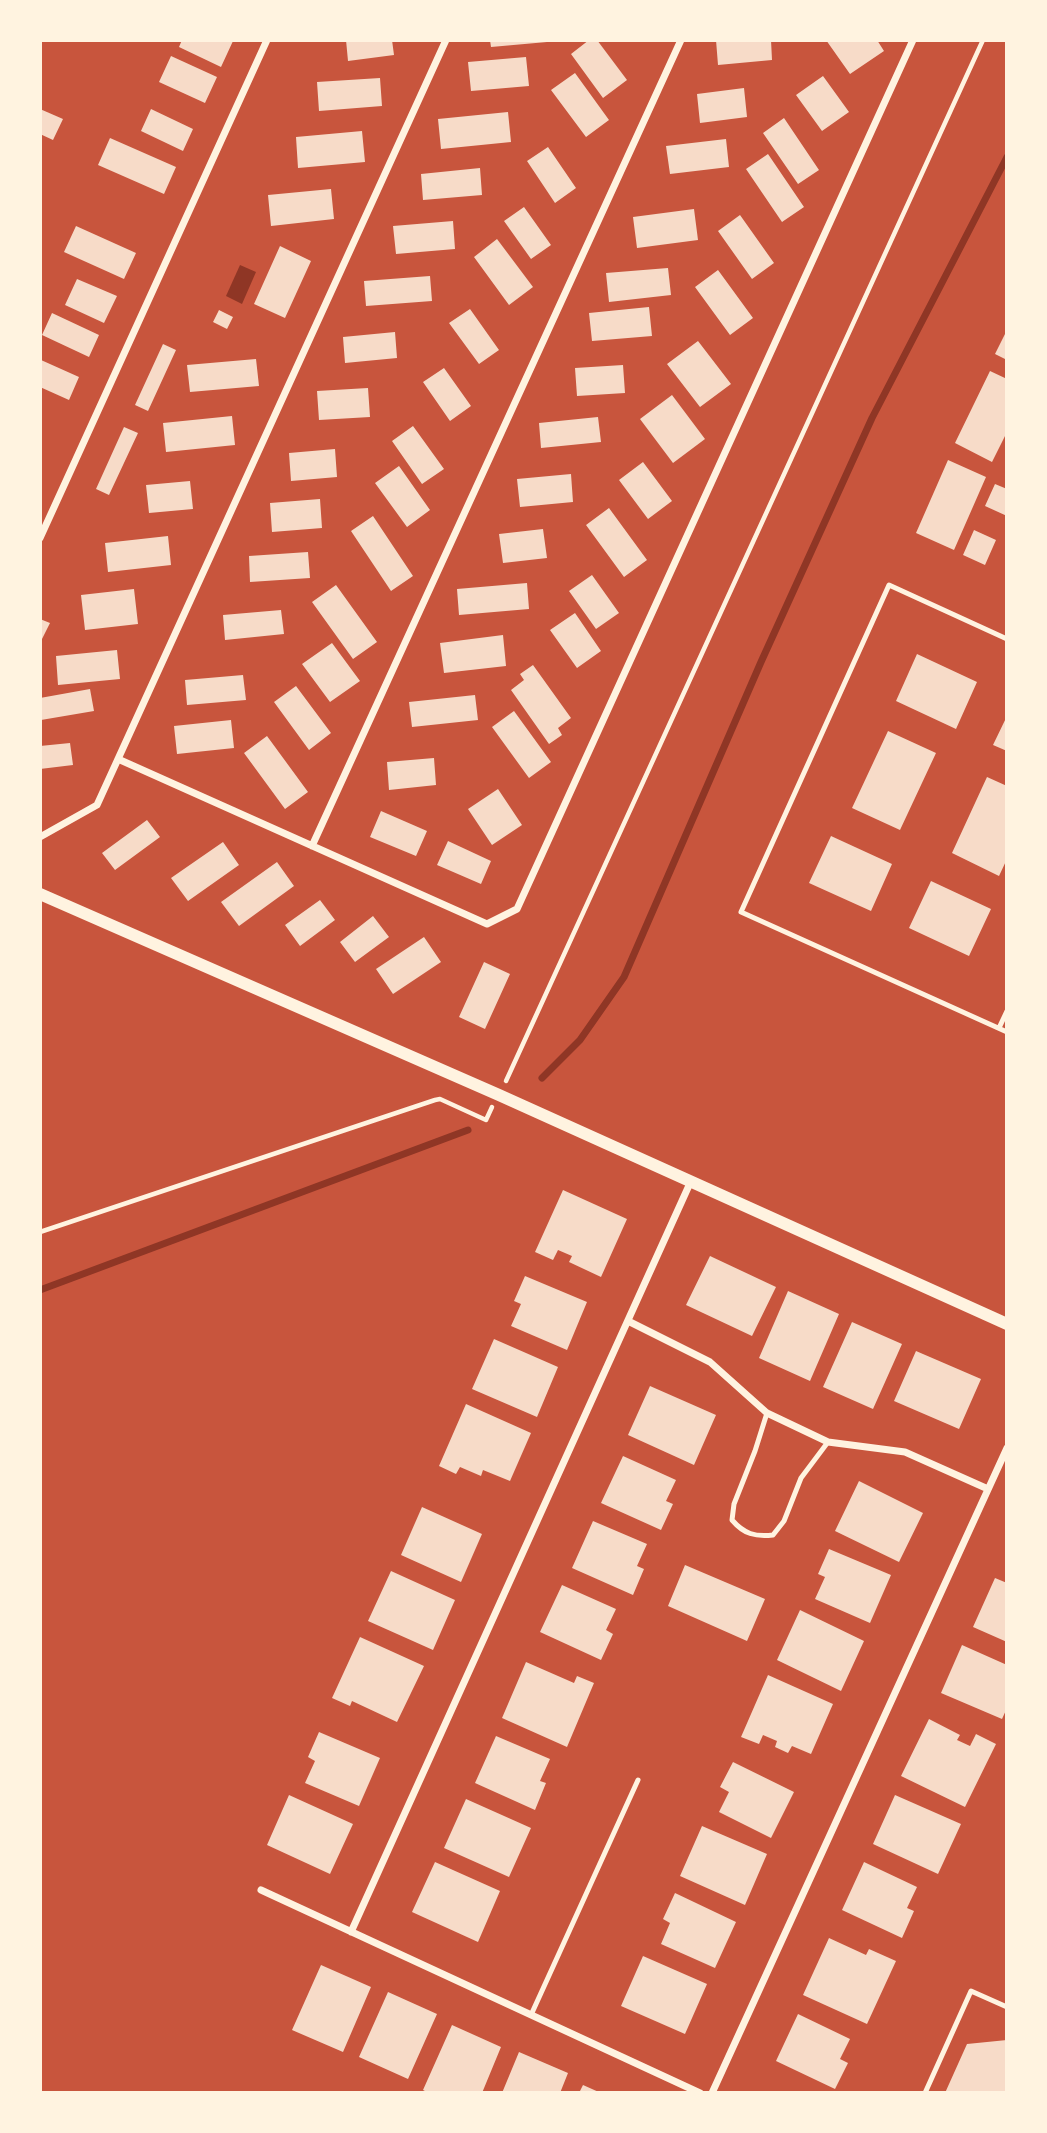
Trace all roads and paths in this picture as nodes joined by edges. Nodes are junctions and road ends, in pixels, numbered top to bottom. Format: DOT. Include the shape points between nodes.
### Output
graph roads {
  1 [pos="267,40"];
  2 [pos="446,40"];
  3 [pos="681,40"];
  4 [pos="913,40"];
  5 [pos="983,40"];
  6 [pos="40,538"];
  7 [pos="1007,639"];
  8 [pos="118,759"];
  9 [pos="40,837"];
  10 [pos="312,846"];
  11 [pos="40,894"];
  12 [pos="1007,1011"];
  13 [pos="999,1028"];
  14 [pos="1007,1032"];
  15 [pos="511,1072"];
  16 [pos="486,1120"];
  17 [pos="691,1181"];
  18 [pos="40,1232"];
  19 [pos="628,1321"];
  20 [pos="1007,1324"];
  21 [pos="767,1413"];
  22 [pos="828,1442"];
  23 [pos="1007,1448"];
  24 [pos="989,1489"];
  25 [pos="638,1780"];
  26 [pos="261,1890"];
  27 [pos="351,1932"];
  28 [pos="1007,2007"];
  29 [pos="531,2015"];
  30 [pos="700,2093"];
  31 [pos="712,2093"];
  32 [pos="925,2093"];
  1 -- 6 [label="street"];
  2 -- 8 [label="street"];
  3 -- 10 [label="street"];
  4 -- 10 [label="street" via="517,909 486,924"];
  5 -- 15 [label="path"];
  7 -- 13 [label="lane" via="889,585 741,912"];
  8 -- 9 [label="street" via="97,806"];
  8 -- 10 [label="street"];
  11 -- 17 [label="street"];
  12 -- 13 [label="lane"];
  13 -- 14 [label="lane"];
  16 -- 18 [label="path" via="435,1100"];
  17 -- 19 [label="street"];
  17 -- 20 [label="street"];
  19 -- 21 [label="street" via="710,1362"];
  19 -- 27 [label="street"];
  21 -- 22 [label="street"];
  21 -- 22 [label="lane" via="734,1504 732,1520 741,1531 758,1537 773,1535 784,1521 801,1478"];
  22 -- 24 [label="street" via="905,1452"];
  23 -- 24 [label="street"];
  24 -- 31 [label="street"];
  25 -- 29 [label="lane"];
  26 -- 27 [label="street"];
  27 -- 29 [label="street"];
  28 -- 32 [label="lane" via="971,1991"];
  29 -- 30 [label="street"];
}
